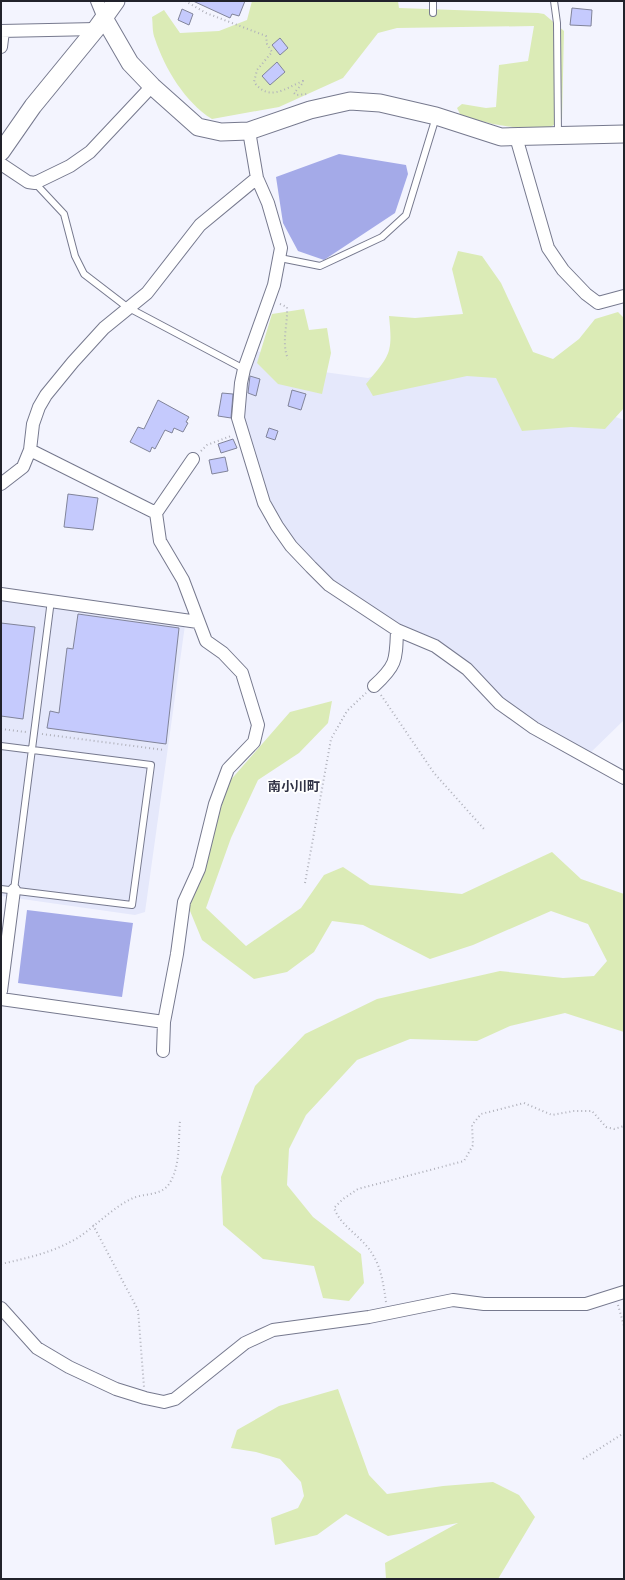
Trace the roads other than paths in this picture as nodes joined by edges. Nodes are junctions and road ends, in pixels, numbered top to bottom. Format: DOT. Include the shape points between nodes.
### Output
graph roads {
  1 [pos="97,1"];
  2 [pos="116,1"];
  3 [pos="433,1"];
  4 [pos="554,1"];
  5 [pos="433,13"];
  6 [pos="100,24"];
  7 [pos="2,31"];
  8 [pos="1,47"];
  9 [pos="152,86"];
  10 [pos="436,116"];
  11 [pos="250,131"];
  12 [pos="624,134"];
  13 [pos="558,135"];
  14 [pos="516,138"];
  15 [pos="1,152"];
  16 [pos="1,164"];
  17 [pos="258,178"];
  18 [pos="35,183"];
  19 [pos="280,258"];
  20 [pos="624,296"];
  21 [pos="127,307"];
  22 [pos="244,369"];
  23 [pos="30,450"];
  24 [pos="193,459"];
  25 [pos="1,484"];
  26 [pos="156,513"];
  27 [pos="1,594"];
  28 [pos="52,600"];
  29 [pos="198,622"];
  30 [pos="397,630"];
  31 [pos="374,686"];
  32 [pos="1,746"];
  33 [pos="33,750"];
  34 [pos="624,778"];
  35 [pos="1,889"];
  36 [pos="14,890"];
  37 [pos="1,991"];
  38 [pos="1,999"];
  39 [pos="164,1022"];
  40 [pos="163,1051"];
  41 [pos="620,1293"];
  42 [pos="1,1308"];
  1 -- 6 [label="street"];
  2 -- 6 [label="street"];
  3 -- 5 [label="lane"];
  4 -- 13 [label="lane" via="557,23"];
  6 -- 7 [label="street"];
  6 -- 9 [label="street" via="130,63"];
  6 -- 15 [label="street" via="33,106"];
  7 -- 8 [label="street"];
  9 -- 11 [label="street" via="198,127 221,132"];
  9 -- 18 [label="street" via="90,152 70,166"];
  10 -- 11 [label="street" via="380,103 350,101 310,110"];
  10 -- 14 [label="street" via="501,137"];
  10 -- 19 [label="lane" via="406,215 392,228 382,236 320,266"];
  11 -- 17 [label="street"];
  12 -- 13 [label="street"];
  13 -- 14 [label="street"];
  14 -- 20 [label="street" via="548,248 563,270 586,294 598,302"];
  16 -- 18 [label="street" via="28,182"];
  17 -- 19 [label="street" via="281,248"];
  17 -- 21 [label="street" via="200,225 147,293"];
  18 -- 21 [label="lane" via="64,214 75,256 84,274"];
  19 -- 22 [label="street" via="274,285"];
  21 -- 22 [label="lane"];
  21 -- 23 [label="street" via="104,328 46,395 33,424"];
  22 -- 30 [label="street" via="238,418 264,503 291,546 329,585"];
  23 -- 25 [label="street" via="23,467"];
  23 -- 26 [label="street"];
  24 -- 26 [label="street"];
  26 -- 29 [label="street" via="160,541 183,580"];
  27 -- 28 [label="street"];
  28 -- 29 [label="street"];
  28 -- 33 [label="lane"];
  29 -- 39 [label="street" via="206,641 223,653 242,673 258,725 254,742 228,769 215,804 199,869 184,902"];
  30 -- 31 [label="street" via="396,655 390,672"];
  30 -- 34 [label="street" via="435,646 467,669 499,703 534,728"];
  32 -- 33 [label="lane"];
  33 -- 36 [label="lane"];
  33 -- 36 [label="lane" via="151,764 147,796 132,905"];
  35 -- 36 [label="lane"];
  36 -- 37 [label="street"];
  38 -- 39 [label="street"];
  39 -- 40 [label="street"];
  41 -- 42 [label="street" via="586,1304 484,1304 454,1300 388,1314 273,1330 245,1343 175,1399 164,1402 116,1388 69,1367 36,1348"];
}
